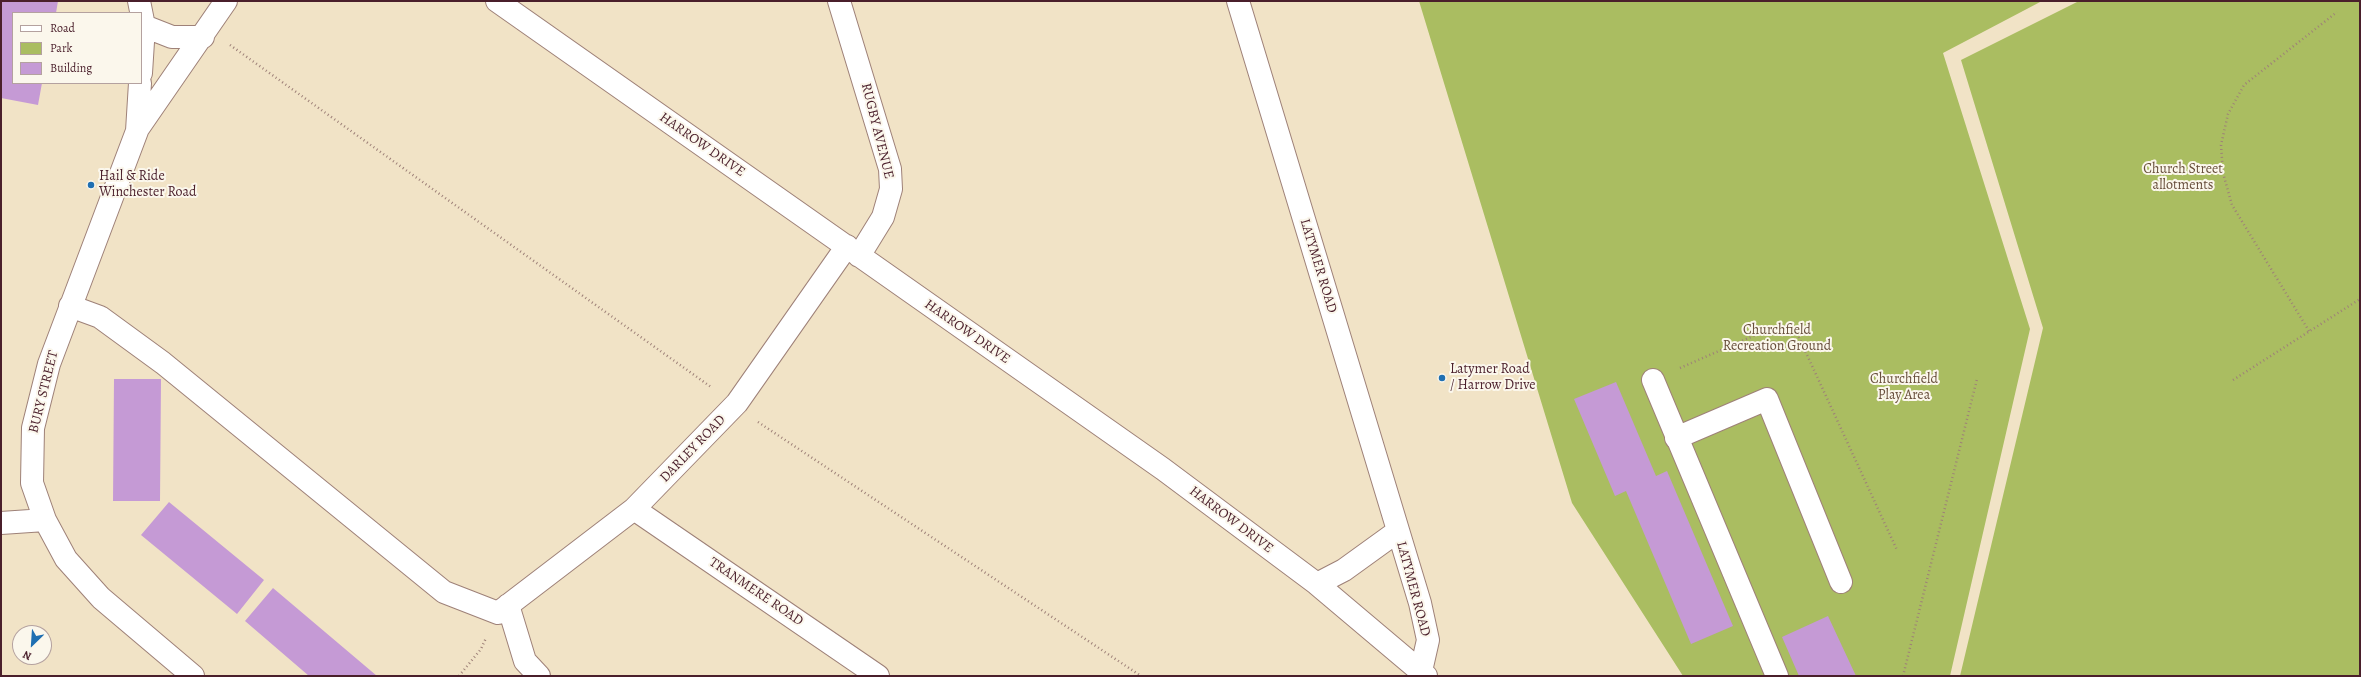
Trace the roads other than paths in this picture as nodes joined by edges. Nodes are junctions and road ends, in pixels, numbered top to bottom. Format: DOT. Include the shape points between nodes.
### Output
graph roads {
  1 [pos="139,1"];
  2 [pos="226,1"];
  3 [pos="497,1"];
  4 [pos="839,1"];
  5 [pos="1238,1"];
  6 [pos="141,12"];
  7 [pos="142,16"];
  8 [pos="144,26"];
  9 [pos="205,33"];
  10 [pos="142,57"];
  11 [pos="140,84"];
  12 [pos="137,131"];
  13 [pos="853,251"];
  14 [pos="70,306"];
  15 [pos="1653,380"];
  16 [pos="1676,438"];
  17 [pos="634,509"];
  18 [pos="45,520"];
  19 [pos="1,523"];
  20 [pos="1398,530"];
  21 [pos="1841,582"];
  22 [pos="1318,584"];
  23 [pos="503,609"];
  24 [pos="1424,674"];
  25 [pos="193,676"];
  26 [pos="539,676"];
  27 [pos="878,676"];
  28 [pos="1777,676"];
  1 -- 6 [label="street"];
  2 -- 9 [label="street"];
  3 -- 13 [label="street, HARROW DRIVE"];
  4 -- 13 [label="street, RUGBY AVENUE" via="890,169 891,189 883,217"];
  5 -- 20 [label="street, LATYMER ROAD"];
  7 -- 8 [label="street"];
  8 -- 9 [label="street" via="172,37"];
  8 -- 10 [label="street"];
  9 -- 12 [label="street"];
  11 -- 12 [label="street, BURY STREET"];
  12 -- 14 [label="street, BURY STREET"];
  13 -- 17 [label="street, DARLEY ROAD" via="737,403"];
  13 -- 22 [label="street, HARROW DRIVE" via="1163,469"];
  14 -- 18 [label="street, BURY STREET" via="49,364 33,428 32,483"];
  14 -- 23 [label="street" via="100,317 151,354 444,592"];
  15 -- 16 [label="street"];
  16 -- 21 [label="street" via="1767,399"];
  16 -- 28 [label="street"];
  17 -- 23 [label="street, DARLEY ROAD"];
  17 -- 27 [label="street, TRANMERE ROAD"];
  18 -- 19 [label="street"];
  18 -- 25 [label="street, BURY STREET" via="66,559 101,598"];
  20 -- 22 [label="street, LATYMER ROAD" via="1350,566"];
  20 -- 24 [label="street, LATYMER ROAD" via="1428,640"];
  22 -- 24 [label="street, HARROW DRIVE"];
  23 -- 26 [label="street" via="525,661"];
}
